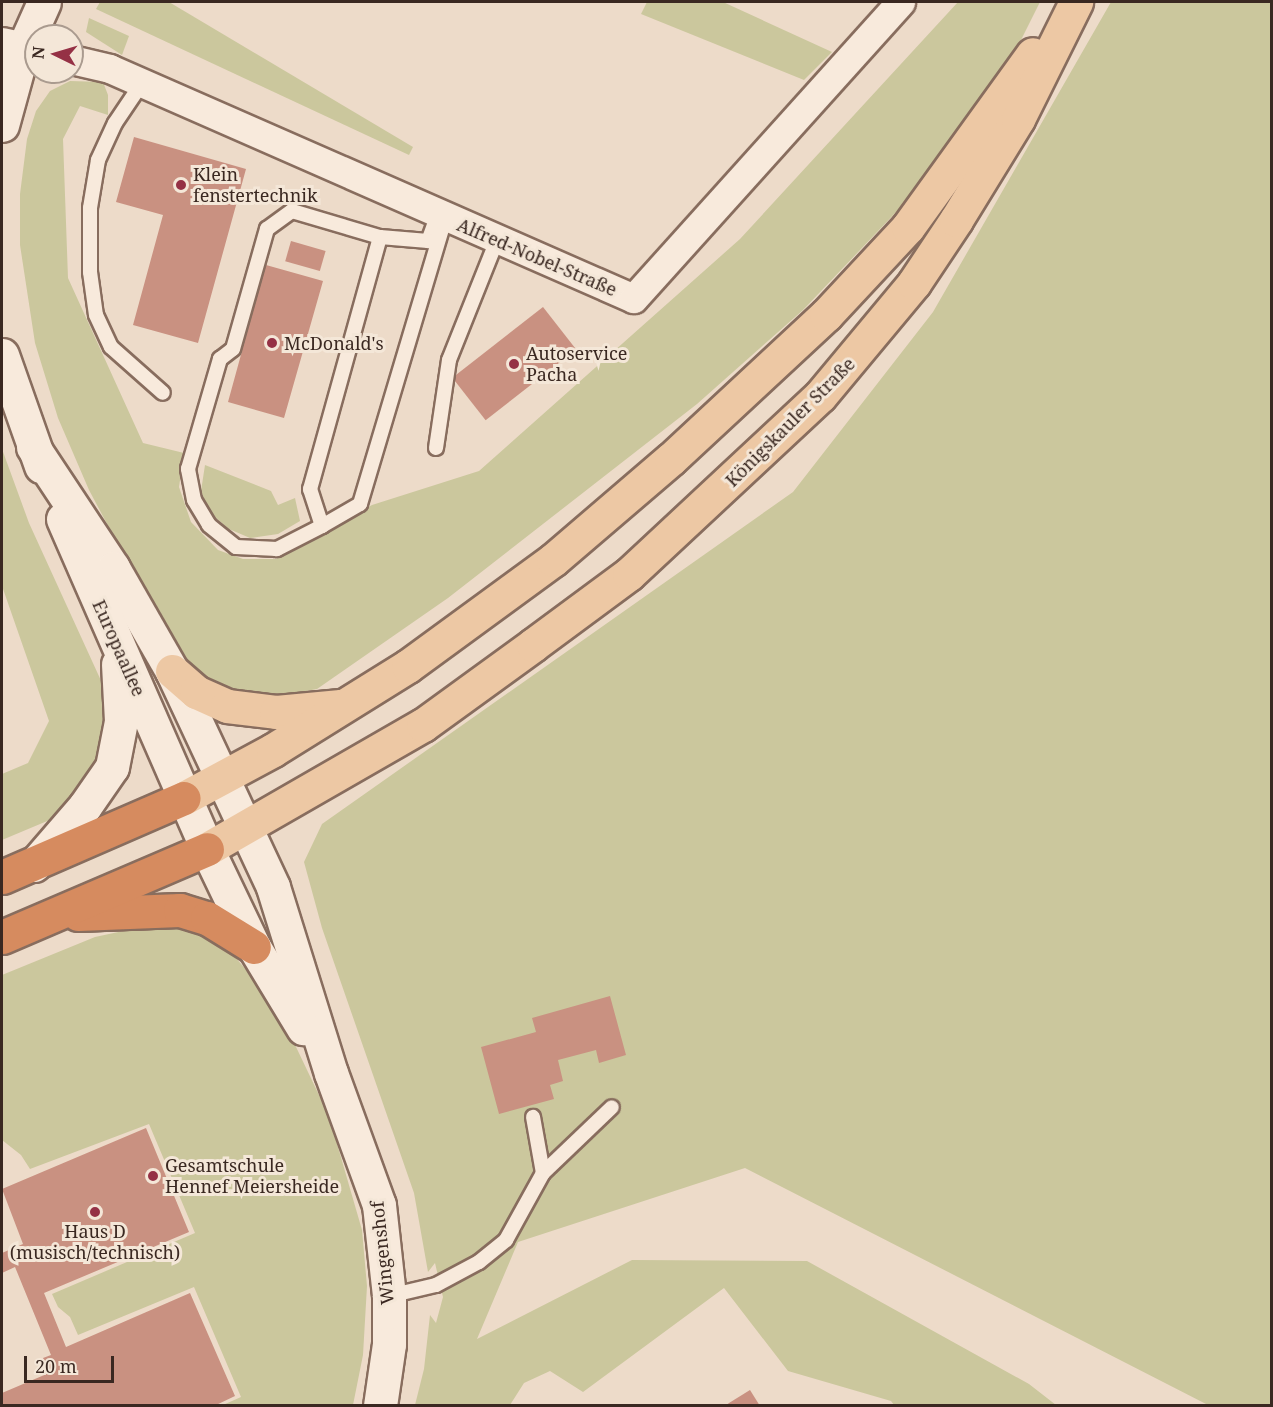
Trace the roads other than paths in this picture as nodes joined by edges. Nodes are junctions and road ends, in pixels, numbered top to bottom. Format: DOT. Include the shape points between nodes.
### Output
graph roads {
  1 [pos="44,2"];
  2 [pos="901,2"];
  3 [pos="1071,2"];
  4 [pos="1076,2"];
  5 [pos="20,48"];
  6 [pos="84,63"];
  7 [pos="142,83"];
  8 [pos="2,125"];
  9 [pos="442,216"];
  10 [pos="380,237"];
  11 [pos="497,240"];
  12 [pos="2,355"];
  13 [pos="163,393"];
  14 [pos="33,447"];
  15 [pos="436,448"];
  16 [pos="322,526"];
  17 [pos="117,644"];
  18 [pos="172,671"];
  19 [pos="349,705"];
  20 [pos="222,778"];
  21 [pos="184,798"];
  22 [pos="247,828"];
  23 [pos="207,849"];
  24 [pos="34,864"];
  25 [pos="2,877"];
  26 [pos="61,914"];
  27 [pos="2,937"];
  28 [pos="254,947"];
  29 [pos="331,1073"];
  30 [pos="612,1107"];
  31 [pos="532,1117"];
  32 [pos="543,1173"];
  33 [pos="389,1296"];
  34 [pos="380,1406"];
  1 -- 5 [label="main road"];
  2 -- 11 [label="street, Alfred-Nobel-Straße" via="634,299"];
  3 -- 19 [label="main road" via="908,227 747,392 603,519 448,639"];
  4 -- 22 [label="main road, Königskauler Straße" via="1018,119 956,220 914,283 846,367 708,504 629,574 423,725"];
  5 -- 8 [label="main road"];
  6 -- 7 [label="street, Alfred-Nobel-Straße"];
  7 -- 9 [label="street, Alfred-Nobel-Straße"];
  7 -- 13 [label="lane" via="115,123 98,160 90,208 90,272 96,315 111,347"];
  9 -- 10 [label="lane" via="428,242"];
  9 -- 11 [label="street, Alfred-Nobel-Straße"];
  9 -- 16 [label="lane" via="360,504"];
  10 -- 16 [label="lane" via="310,489"];
  10 -- 16 [label="lane" via="291,211 267,229 233,349 220,359 188,469 199,508 209,525 236,547 277,549"];
  11 -- 15 [label="lane" via="449,360"];
  12 -- 14 [label="main road, Europaallee"];
  14 -- 17 [label="main road, Europaallee"];
  14 -- 18 [label="main road, Europaallee" via="113,568"];
  17 -- 21 [label="main road, Europaallee"];
  17 -- 24 [label="main road" via="122,721 112,767 85,806"];
  18 -- 19 [label="main road" via="196,692 227,706 276,712"];
  18 -- 20 [label="main road, Europaallee"];
  19 -- 20 [label="main road"];
  20 -- 21 [label="main road"];
  20 -- 22 [label="main road, Wingenshof"];
  21 -- 23 [label="main road, Europaallee"];
  21 -- 24 [label="highway"];
  22 -- 23 [label="main road, Königskauler Straße"];
  22 -- 29 [label="main road, Wingenshof" via="273,887"];
  23 -- 26 [label="highway"];
  23 -- 28 [label="main road, Wingenshof"];
  24 -- 25 [label="highway"];
  26 -- 27 [label="highway"];
  26 -- 28 [label="highway" via="180,910 207,918"];
  28 -- 29 [label="main road, Wingenshof"];
  29 -- 33 [label="main road, Wingenshof" via="379,1205"];
  30 -- 32 [label="lane"];
  31 -- 32 [label="lane"];
  32 -- 33 [label="lane" via="519,1220 493,1252 430,1288"];
  33 -- 34 [label="main road, Wingenshof" via="389,1344"];
}
